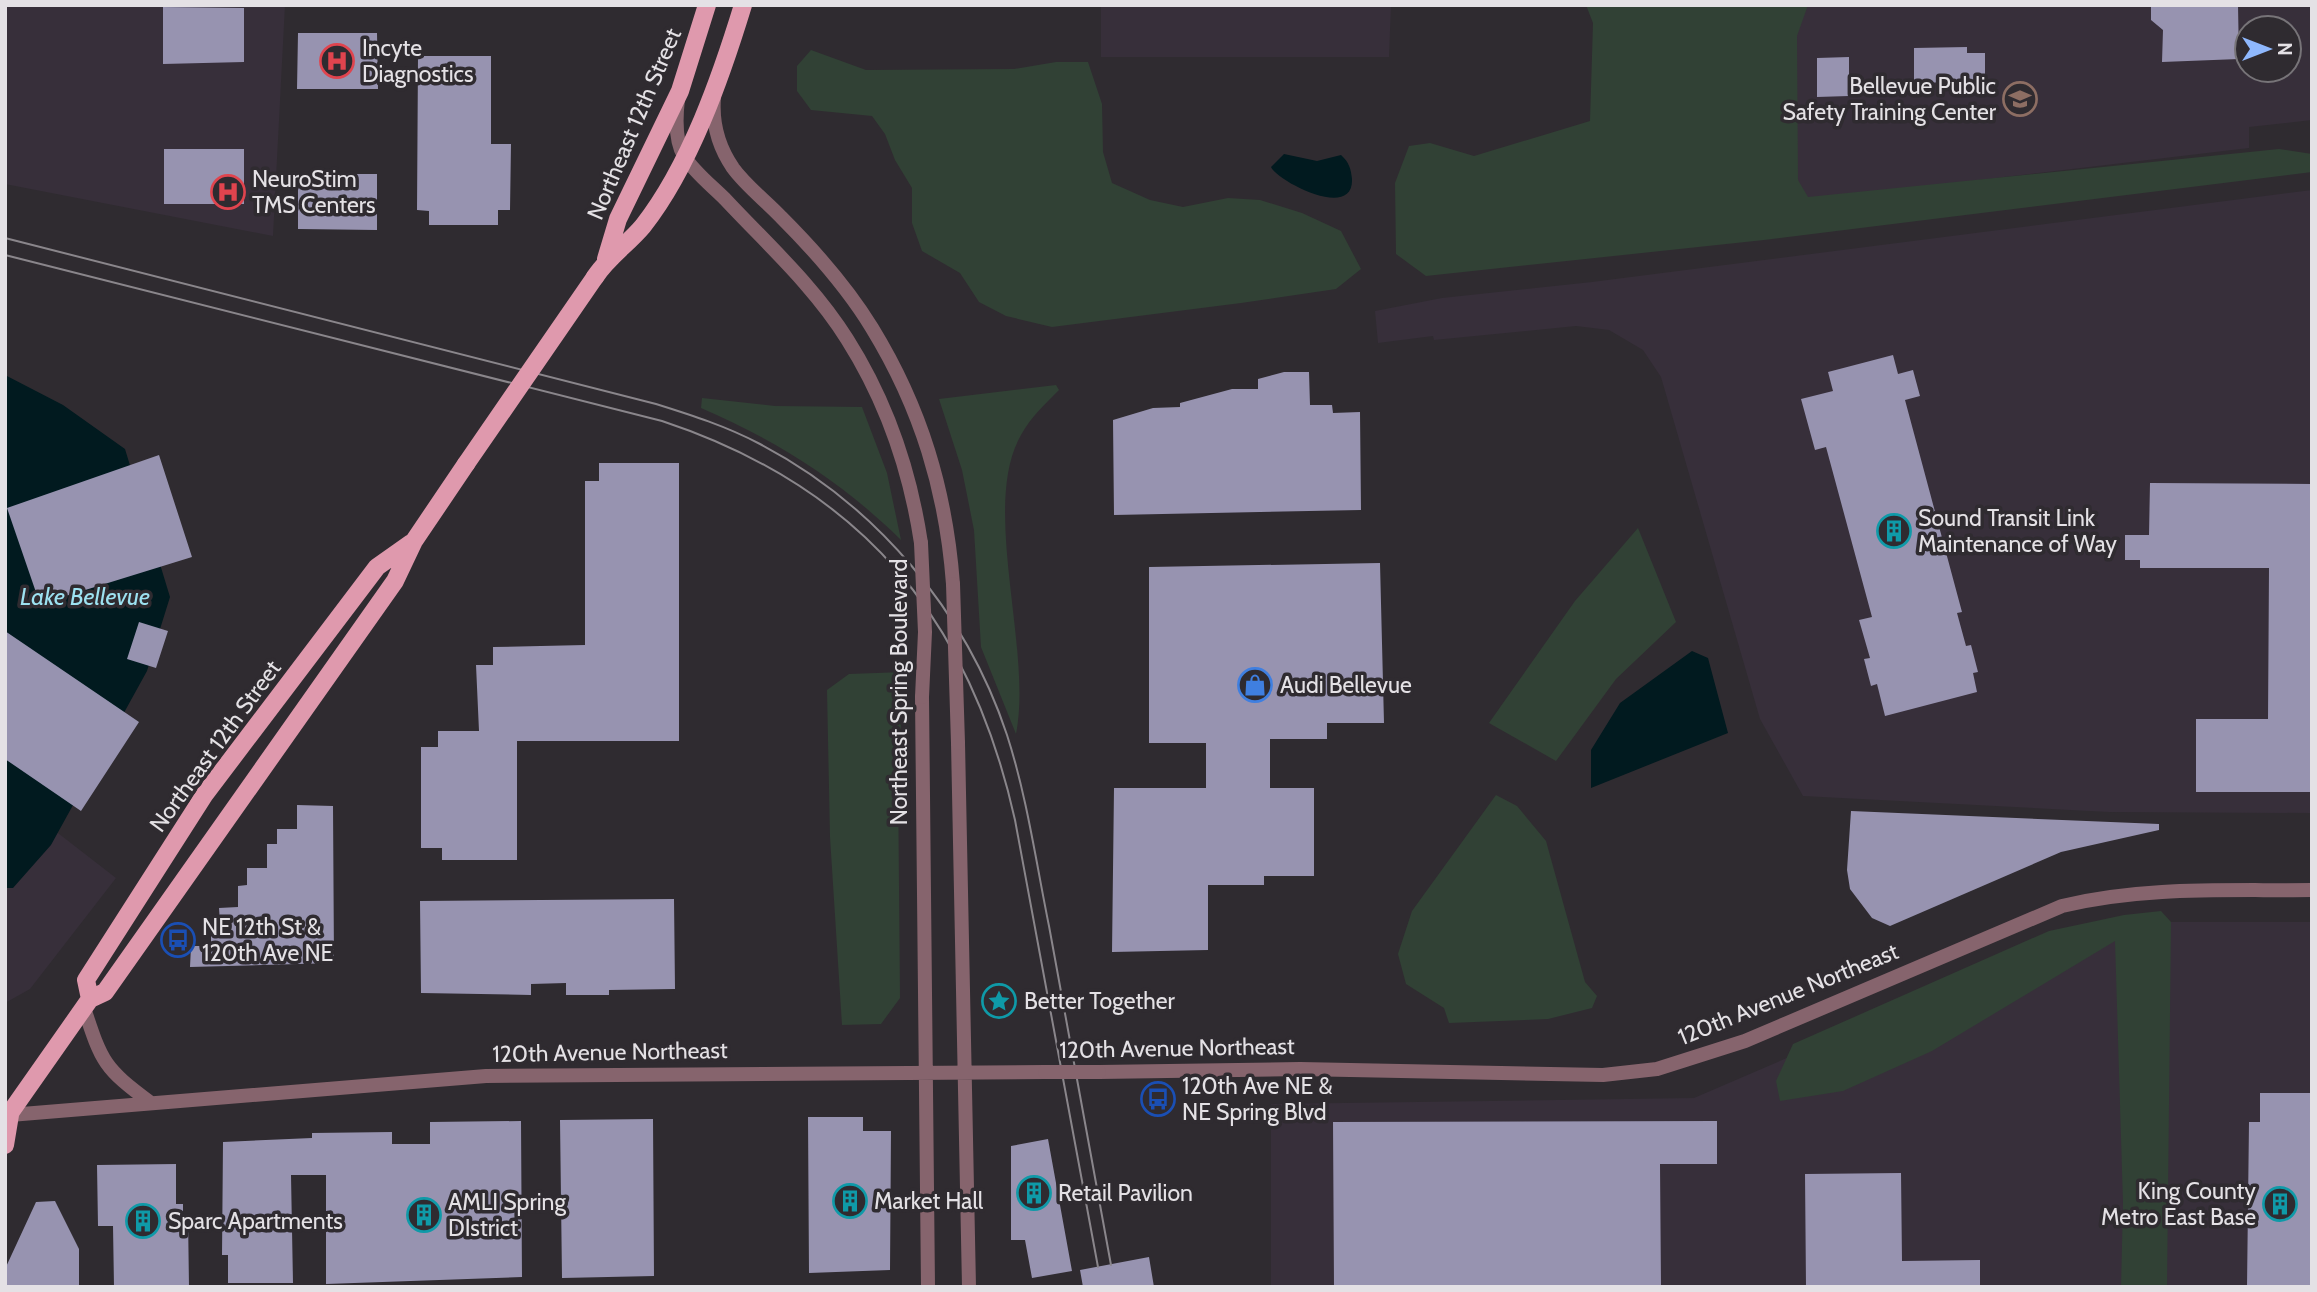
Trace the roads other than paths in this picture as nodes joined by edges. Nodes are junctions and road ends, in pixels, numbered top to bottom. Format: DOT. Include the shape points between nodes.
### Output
graph roads {
  1 [pos="707,5"];
  2 [pos="743,5"];
  3 [pos="715,87"];
  4 [pos="680,91"];
  5 [pos="684,156"];
  6 [pos="600,270"];
  7 [pos="414,541"];
  8 [pos="2312,890"];
  9 [pos="87,1003"];
  10 [pos="966,1072"];
  11 [pos="925,1073"];
  12 [pos="151,1103"];
  13 [pos="8,1117"];
  14 [pos="5,1145"];
  15 [pos="928,1287"];
  16 [pos="969,1287"];
  1 -- 4 [label="main road, Northeast 12th Street"];
  2 -- 3 [label="main road, Northeast 12th Street"];
  3 -- 5 [label="main road, Northeast 12th Street"];
  3 -- 10 [label="street, bridge" via="717,135 734,168 855,301 918,417 940,485 953,584"];
  4 -- 5 [label="street" via="677,127"];
  4 -- 6 [label="main road, Northeast 12th Street" via="618,219"];
  5 -- 6 [label="main road, Northeast 12th Street" via="642,227"];
  5 -- 11 [label="street, Northeast Spring Boulevard, bridge" via="823,305 859,359 889,420 907,471 921,543 925,607"];
  6 -- 7 [label="main road, Northeast 12th Street, bridge"];
  7 -- 9 [label="main road, Northeast 12th Street" via="396,581 105,992"];
  7 -- 9 [label="main road, Northeast 12th Street" via="377,567 205,794 86,980"];
  8 -- 10 [label="street, 120th Avenue Northeast, bridge" via="2146,892 2062,906 1745,1041 1657,1069 1603,1075 1300,1069"];
  9 -- 12 [label="street" via="100,1057 116,1077"];
  9 -- 13 [label="main road, Northeast 12th Street"];
  10 -- 11 [label="street, 120th Avenue Northeast"];
  10 -- 16 [label="street"];
  11 -- 12 [label="street, 120th Avenue Northeast" via="486,1076"];
  11 -- 15 [label="street, Northeast Spring Boulevard"];
  12 -- 13 [label="street, 120th Avenue Northeast"];
  13 -- 14 [label="main road, Northeast 12th Street"];
}
